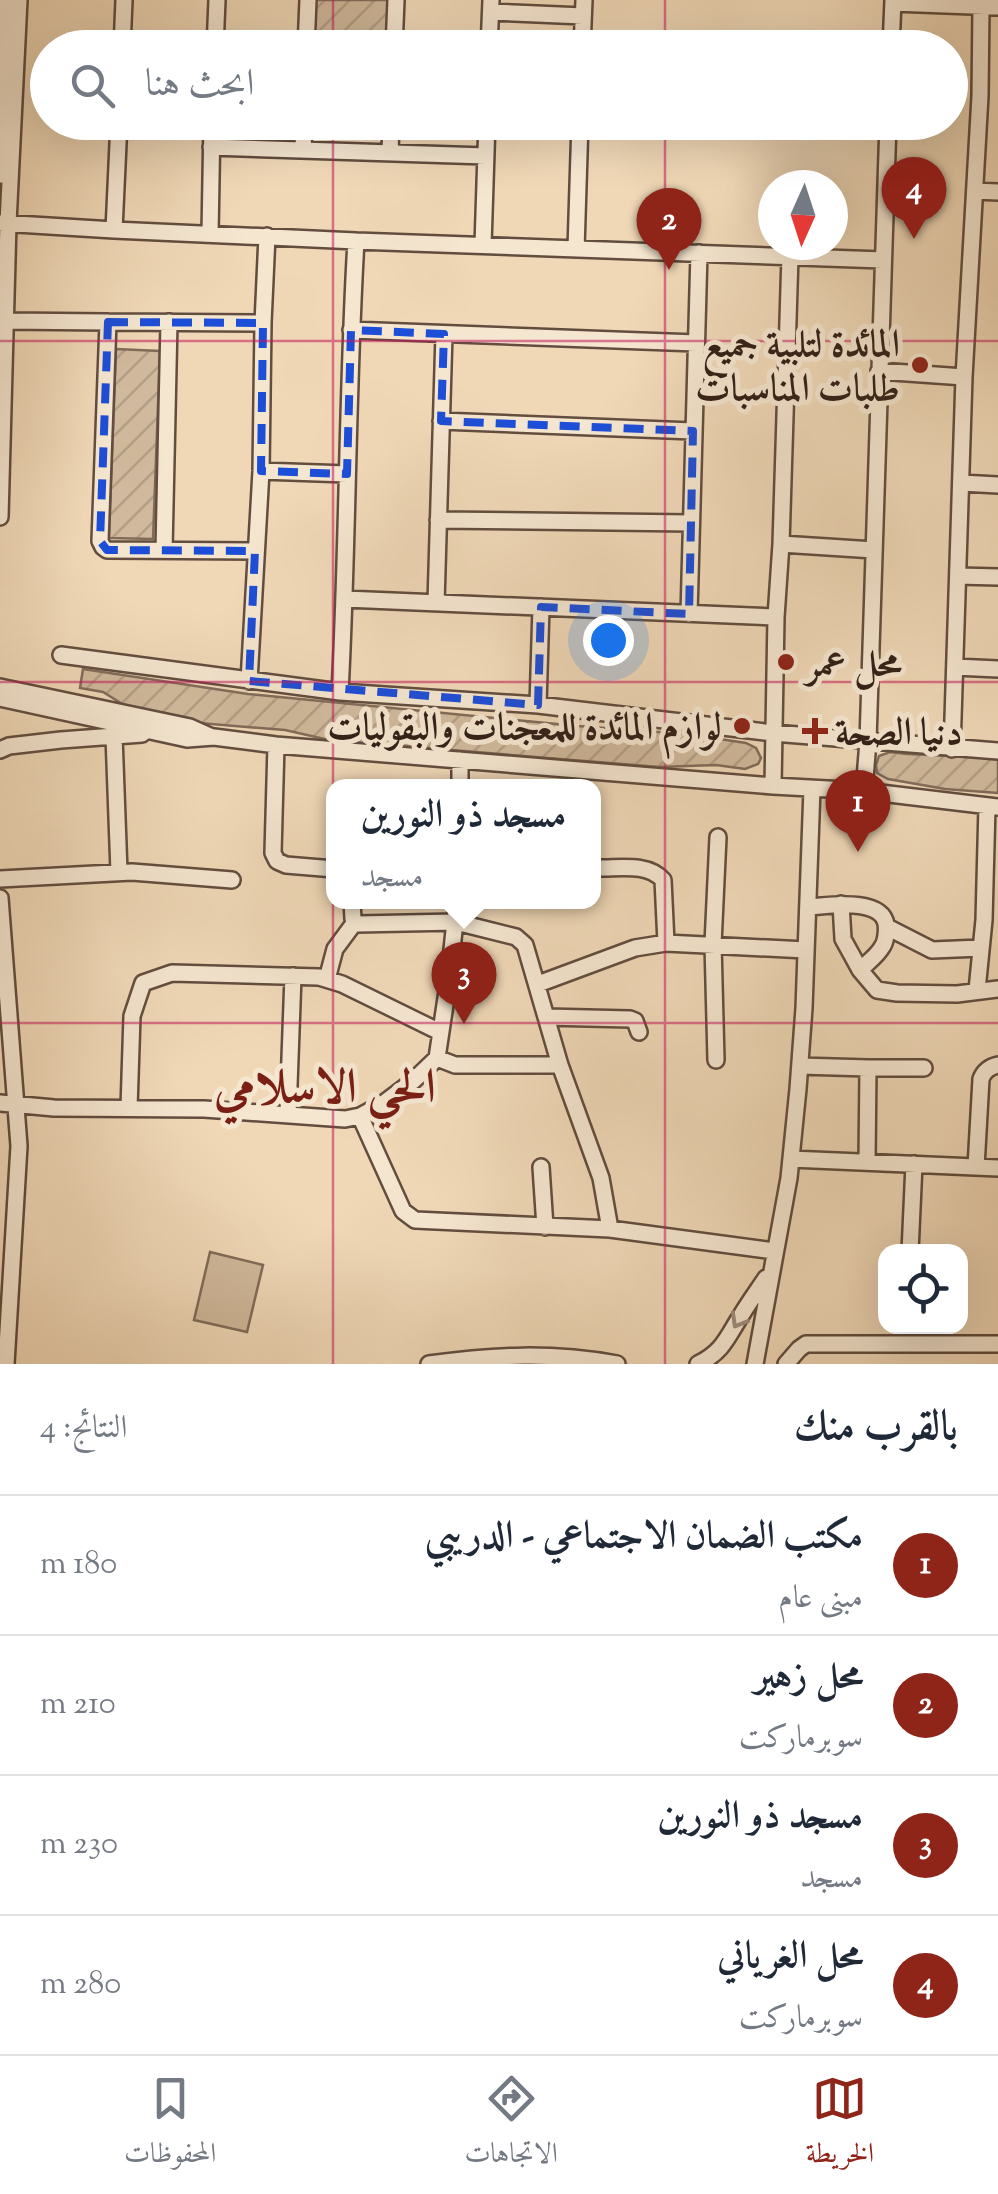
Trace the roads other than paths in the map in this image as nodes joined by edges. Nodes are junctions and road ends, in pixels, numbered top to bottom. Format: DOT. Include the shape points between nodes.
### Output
graph roads {
  1 [pos="7,0"];
  2 [pos="19,0"];
  3 [pos="124,0"];
  4 [pos="217,0"];
  5 [pos="308,0"];
  6 [pos="396,0"];
  7 [pos="893,2"];
  8 [pos="491,6"];
  9 [pos="989,7"];
  10 [pos="583,8"];
  11 [pos="3,27"];
  12 [pos="123,30"];
  13 [pos="216,30"];
  14 [pos="307,30"];
  15 [pos="395,30"];
  16 [pos="892,30"];
  17 [pos="2,87"];
  18 [pos="980,96"];
  19 [pos="998,96"];
  20 [pos="118,140"];
  21 [pos="211,140"];
  22 [pos="303,140"];
  23 [pos="390,140"];
  24 [pos="486,140"];
  25 [pos="579,140"];
  26 [pos="887,140"];
  27 [pos="211,147"];
  28 [pos="1,148"];
  29 [pos="303,150"];
  30 [pos="390,153"];
  31 [pos="486,156"];
  32 [pos="0,175"];
  33 [pos="975,191"];
  34 [pos="998,192"];
  35 [pos="4,223"];
  36 [pos="114,230"];
  37 [pos="210,234"];
  38 [pos="267,236"];
  39 [pos="356,241"];
  40 [pos="483,246"];
  41 [pos="576,249"];
  42 [pos="699,253"];
  43 [pos="758,255"];
  44 [pos="848,258"];
  45 [pos="790,260"];
  46 [pos="883,260"];
  47 [pos="6,320"];
  48 [pos="108,322"];
  49 [pos="170,322"];
  50 [pos="263,323"];
  51 [pos="351,330"];
  52 [pos="444,334"];
  53 [pos="696,343"];
  54 [pos="879,371"];
  55 [pos="964,377"];
  56 [pos="441,422"];
  57 [pos="693,431"];
  58 [pos="261,471"];
  59 [pos="0,473"];
  60 [pos="347,474"];
  61 [pos="961,483"];
  62 [pos="998,484"];
  63 [pos="0,517"];
  64 [pos="438,520"];
  65 [pos="691,523"];
  66 [pos="781,544"];
  67 [pos="164,550"];
  68 [pos="874,550"];
  69 [pos="255,551"];
  70 [pos="958,576"];
  71 [pos="998,578"];
  72 [pos="345,599"];
  73 [pos="436,603"];
  74 [pos="541,607"];
  75 [pos="689,614"];
  76 [pos="776,618"];
  77 [pos="62,655"];
  78 [pos="955,667"];
  79 [pos="998,669"];
  80 [pos="249,681"];
  81 [pos="0,687"];
  82 [pos="340,692"];
  83 [pos="0,698"];
  84 [pos="538,705"];
  85 [pos="773,733"];
  86 [pos="161,734"];
  87 [pos="114,736"];
  88 [pos="214,737"];
  89 [pos="868,742"];
  90 [pos="276,745"];
  91 [pos="952,749"];
  92 [pos="0,750"];
  93 [pos="998,751"];
  94 [pos="460,760"];
  95 [pos="576,778"];
  96 [pos="460,779"];
  97 [pos="601,779"];
  98 [pos="773,786"];
  99 [pos="812,789"];
  100 [pos="864,791"];
  101 [pos="992,806"];
  102 [pos="718,837"];
  103 [pos="601,868"];
  104 [pos="326,869"];
  105 [pos="119,872"];
  106 [pos="0,879"];
  107 [pos="232,880"];
  108 [pos="0,898"];
  109 [pos="841,904"];
  110 [pos="808,908"];
  111 [pos="353,909"];
  112 [pos="456,909"];
  113 [pos="354,922"];
  114 [pos="456,922"];
  115 [pos="887,927"];
  116 [pos="666,942"];
  117 [pos="987,942"];
  118 [pos="713,944"];
  119 [pos="806,950"];
  120 [pos="860,970"];
  121 [pos="293,976"];
  122 [pos="327,979"];
  123 [pos="538,984"];
  124 [pos="998,989"];
  125 [pos="976,990"];
  126 [pos="546,1017"];
  127 [pos="440,1032"];
  128 [pos="639,1032"];
  129 [pos="437,1058"];
  130 [pos="716,1060"];
  131 [pos="560,1065"];
  132 [pos="800,1066"];
  133 [pos="998,1066"];
  134 [pos="868,1068"];
  135 [pos="924,1068"];
  136 [pos="0,1103"];
  137 [pos="18,1105"];
  138 [pos="129,1108"];
  139 [pos="288,1114"];
  140 [pos="360,1116"];
  141 [pos="790,1159"];
  142 [pos="867,1162"];
  143 [pos="914,1164"];
  144 [pos="541,1167"];
  145 [pos="976,1167"];
  146 [pos="998,1168"];
  147 [pos="0,1198"];
  148 [pos="18,1199"];
  149 [pos="545,1226"];
  150 [pos="610,1229"];
  151 [pos="910,1244"];
  152 [pos="774,1251"];
  153 [pos="771,1270"];
  154 [pos="998,1344"];
  155 [pos="449,1363"];
  156 [pos="608,1363"];
  157 [pos="6,1364"];
  158 [pos="429,1364"];
  159 [pos="698,1364"];
  160 [pos="755,1364"];
  161 [pos="786,1364"];
  1 -- 11 [label="street"];
  2 -- 35 [label="street"];
  3 -- 12 [label="street"];
  4 -- 13 [label="street"];
  5 -- 14 [label="street"];
  6 -- 15 [label="street"];
  7 -- 9 [label="street"];
  7 -- 16 [label="street"];
  8 -- 10 [label="street"];
  9 -- 18 [label="street"];
  11 -- 17 [label="street"];
  17 -- 28 [label="street"];
  18 -- 19 [label="street"];
  18 -- 33 [label="street"];
  20 -- 36 [label="street"];
  21 -- 27 [label="street"];
  22 -- 29 [label="street"];
  23 -- 30 [label="street"];
  24 -- 31 [label="street"];
  25 -- 41 [label="street"];
  26 -- 46 [label="street"];
  27 -- 29 [label="street"];
  27 -- 37 [label="street"];
  28 -- 32 [label="street"];
  29 -- 30 [label="street"];
  30 -- 31 [label="street"];
  31 -- 40 [label="street"];
  33 -- 34 [label="street"];
  33 -- 55 [label="street"];
  35 -- 36 [label="street"];
  35 -- 47 [label="street"];
  36 -- 37 [label="street"];
  37 -- 38 [label="street"];
  38 -- 39 [label="street"];
  38 -- 50 [label="street"];
  39 -- 40 [label="street"];
  39 -- 51 [label="street"];
  40 -- 41 [label="street"];
  41 -- 42 [label="street"];
  42 -- 43 [label="street"];
  42 -- 53 [label="street"];
  44 -- 46 [label="street"];
  45 -- 66 [label="street"];
  46 -- 54 [label="street"];
  47 -- 48 [label="street"];
  47 -- 59 [label="street"];
  48 -- 49 [label="street"];
  48 -- 67 [label="street" via="100,541 107,550"];
  49 -- 50 [label="street"];
  49 -- 67 [label="street"];
  50 -- 58 [label="street"];
  51 -- 52 [label="street"];
  51 -- 60 [label="street"];
  52 -- 53 [label="street"];
  52 -- 56 [label="street"];
  53 -- 57 [label="street"];
  54 -- 55 [label="street"];
  54 -- 68 [label="street"];
  55 -- 61 [label="street"];
  56 -- 57 [label="street"];
  56 -- 64 [label="street"];
  57 -- 65 [label="street"];
  58 -- 60 [label="street"];
  58 -- 69 [label="street"];
  59 -- 63 [label="street"];
  60 -- 72 [label="street"];
  61 -- 62 [label="street"];
  61 -- 70 [label="street"];
  64 -- 65 [label="street"];
  64 -- 73 [label="street"];
  65 -- 75 [label="street"];
  66 -- 68 [label="street"];
  66 -- 76 [label="street"];
  67 -- 69 [label="street"];
  68 -- 89 [label="street"];
  69 -- 80 [label="street"];
  70 -- 71 [label="street"];
  70 -- 78 [label="street"];
  72 -- 73 [label="street"];
  72 -- 82 [label="street"];
  73 -- 74 [label="street"];
  74 -- 75 [label="street"];
  74 -- 84 [label="street"];
  75 -- 76 [label="street"];
  76 -- 85 [label="street"];
  77 -- 80 [label="street"];
  78 -- 79 [label="street"];
  78 -- 91 [label="street"];
  80 -- 82 [label="street"];
  81 -- 88 [label="street"];
  82 -- 84 [label="street"];
  83 -- 86 [label="street"];
  84 -- 85 [label="street"];
  85 -- 89 [label="street"];
  85 -- 98 [label="street"];
  86 -- 87 [label="street"];
  86 -- 88 [label="street"];
  87 -- 92 [label="street"];
  87 -- 105 [label="street"];
  88 -- 90 [label="street"];
  89 -- 91 [label="street"];
  89 -- 100 [label="street"];
  90 -- 94 [label="street"];
  90 -- 104 [label="street" via="273,854 286,865"];
  91 -- 93 [label="street"];
  94 -- 95 [label="street"];
  94 -- 96 [label="street"];
  97 -- 98 [label="street"];
  98 -- 99 [label="street"];
  99 -- 100 [label="street"];
  99 -- 110 [label="street"];
  100 -- 101 [label="street"];
  101 -- 117 [label="street"];
  102 -- 118 [label="street"];
  103 -- 116 [label="street" via="659,874"];
  105 -- 106 [label="street"];
  105 -- 107 [label="street"];
  108 -- 137 [label="street"];
  109 -- 110 [label="street"];
  109 -- 115 [label="street" via="878,910"];
  109 -- 120 [label="street" via="842,939"];
  110 -- 119 [label="street"];
  111 -- 113 [label="street"];
  112 -- 114 [label="street"];
  113 -- 114 [label="street"];
  113 -- 122 [label="street" via="335,949"];
  114 -- 123 [label="street" via="516,937"];
  114 -- 127 [label="street"];
  115 -- 117 [label="street" via="932,950"];
  115 -- 120 [label="street" via="884,946"];
  116 -- 118 [label="street"];
  116 -- 123 [label="street"];
  117 -- 125 [label="street"];
  118 -- 119 [label="street"];
  118 -- 130 [label="street"];
  119 -- 132 [label="street"];
  120 -- 125 [label="street" via="884,992"];
  121 -- 122 [label="street"];
  121 -- 138 [label="street" via="172,973 144,984 132,1016"];
  121 -- 139 [label="street"];
  122 -- 127 [label="street"];
  123 -- 126 [label="street"];
  124 -- 125 [label="street"];
  126 -- 128 [label="street" via="630,1018"];
  126 -- 131 [label="street"];
  127 -- 129 [label="street"];
  129 -- 131 [label="street" via="455,1065"];
  129 -- 140 [label="street"];
  131 -- 150 [label="street" via="601,1178"];
  132 -- 134 [label="street"];
  132 -- 141 [label="street"];
  133 -- 145 [label="street" via="981,1078"];
  134 -- 135 [label="street"];
  134 -- 142 [label="street"];
  136 -- 137 [label="street"];
  137 -- 138 [label="street"];
  137 -- 148 [label="street"];
  138 -- 139 [label="street"];
  139 -- 140 [label="street"];
  140 -- 149 [label="street" via="403,1211 415,1220"];
  141 -- 142 [label="street"];
  141 -- 152 [label="street"];
  142 -- 143 [label="street"];
  143 -- 145 [label="street"];
  143 -- 151 [label="street"];
  144 -- 149 [label="street"];
  145 -- 146 [label="street"];
  147 -- 148 [label="street"];
  148 -- 157 [label="street"];
  149 -- 150 [label="street"];
  150 -- 152 [label="street"];
  152 -- 153 [label="street"];
  153 -- 159 [label="street, one-way" via="724,1346"];
  153 -- 160 [label="street"];
  154 -- 161 [label="street" via="806,1344"];
  155 -- 156 [label="street" via="499,1355"];
  155 -- 158 [label="street"];
}
